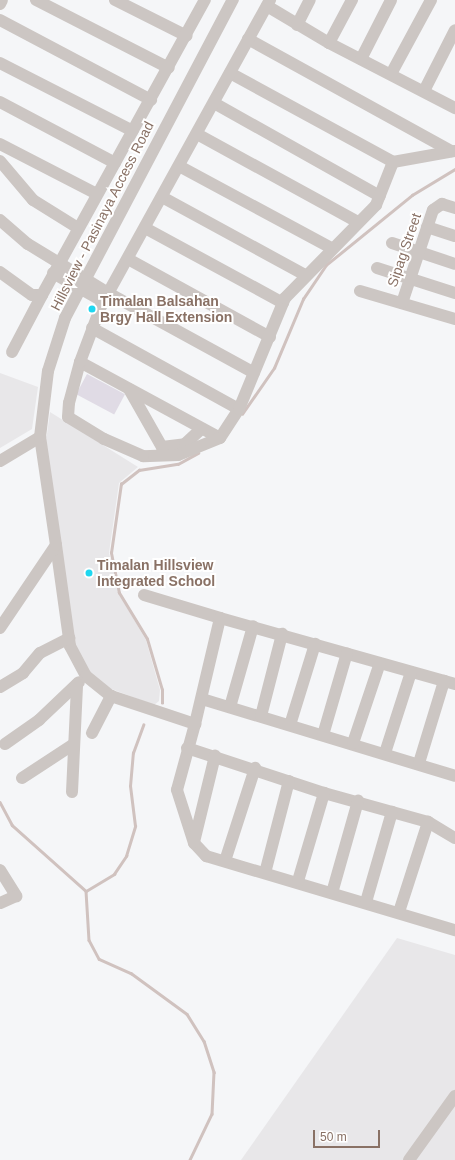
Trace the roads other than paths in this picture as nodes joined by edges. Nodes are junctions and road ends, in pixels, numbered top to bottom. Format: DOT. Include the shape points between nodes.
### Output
graph roads {
  1 [pos="2,0"];
  2 [pos="36,0"];
  3 [pos="115,0"];
  4 [pos="233,0"];
  5 [pos="310,0"];
  6 [pos="352,0"];
  7 [pos="391,0"];
  8 [pos="431,0"];
  9 [pos="202,1"];
  10 [pos="268,3"];
  11 [pos="0,4"];
  12 [pos="0,20"];
  13 [pos="297,25"];
  14 [pos="455,30"];
  15 [pos="187,36"];
  16 [pos="248,39"];
  17 [pos="329,43"];
  18 [pos="361,59"];
  19 [pos="0,63"];
  20 [pos="169,68"];
  21 [pos="230,73"];
  22 [pos="391,74"];
  23 [pos="424,91"];
  24 [pos="151,100"];
  25 [pos="0,102"];
  26 [pos="214,103"];
  27 [pos="455,108"];
  28 [pos="133,131"];
  29 [pos="198,134"];
  30 [pos="0,144"];
  31 [pos="453,151"];
  32 [pos="0,161"];
  33 [pos="393,162"];
  34 [pos="115,163"];
  35 [pos="179,166"];
  36 [pos="97,194"];
  37 [pos="380,196"];
  38 [pos="162,197"];
  39 [pos="455,208"];
  40 [pos="0,220"];
  41 [pos="358,222"];
  42 [pos="427,227"];
  43 [pos="78,228"];
  44 [pos="145,228"];
  45 [pos="455,236"];
  46 [pos="392,243"];
  47 [pos="331,248"];
  48 [pos="418,252"];
  49 [pos="128,259"];
  50 [pos="455,264"];
  51 [pos="56,268"];
  52 [pos="377,268"];
  53 [pos="0,272"];
  54 [pos="305,275"];
  55 [pos="410,279"];
  56 [pos="82,281"];
  57 [pos="360,291"];
  58 [pos="455,293"];
  59 [pos="42,295"];
  60 [pos="107,298"];
  61 [pos="283,303"];
  62 [pos="402,303"];
  63 [pos="455,319"];
  64 [pos="92,328"];
  65 [pos="270,337"];
  66 [pos="12,352"];
  67 [pos="80,362"];
  68 [pos="254,373"];
  69 [pos="128,389"];
  70 [pos="239,409"];
  71 [pos="201,429"];
  72 [pos="40,437"];
  73 [pos="220,438"];
  74 [pos="0,460"];
  75 [pos="56,545"];
  76 [pos="144,595"];
  77 [pos="220,618"];
  78 [pos="253,626"];
  79 [pos="0,628"];
  80 [pos="282,634"];
  81 [pos="69,638"];
  82 [pos="315,644"];
  83 [pos="348,653"];
  84 [pos="380,663"];
  85 [pos="411,672"];
  86 [pos="86,676"];
  87 [pos="450,683"];
  88 [pos="77,684"];
  89 [pos="0,687"];
  90 [pos="111,696"];
  91 [pos="202,699"];
  92 [pos="230,707"];
  93 [pos="261,716"];
  94 [pos="195,724"];
  95 [pos="290,725"];
  96 [pos="92,733"];
  97 [pos="323,735"];
  98 [pos="353,743"];
  99 [pos="5,744"];
  100 [pos="74,744"];
  101 [pos="187,748"];
  102 [pos="385,753"];
  103 [pos="215,756"];
  104 [pos="419,763"];
  105 [pos="255,768"];
  106 [pos="455,776"];
  107 [pos="22,778"];
  108 [pos="289,782"];
  109 [pos="72,792"];
  110 [pos="324,793"];
  111 [pos="358,801"];
  112 [pos="392,812"];
  113 [pos="428,822"];
  114 [pos="455,838"];
  115 [pos="194,843"];
  116 [pos="225,861"];
  117 [pos="0,870"];
  118 [pos="265,873"];
  119 [pos="298,882"];
  120 [pos="332,893"];
  121 [pos="366,902"];
  122 [pos="0,903"];
  123 [pos="399,912"];
  124 [pos="455,930"];
  125 [pos="455,1096"];
  126 [pos="409,1160"];
  1 -- 11 [label="street"];
  2 -- 20 [label="street"];
  3 -- 15 [label="street"];
  4 -- 56 [label="street, Hillsview - Pasinaya Access Road"];
  5 -- 13 [label="street"];
  6 -- 17 [label="street"];
  7 -- 18 [label="street"];
  8 -- 22 [label="street"];
  9 -- 15 [label="street"];
  10 -- 13 [label="street"];
  10 -- 16 [label="street"];
  12 -- 24 [label="street"];
  13 -- 17 [label="street"];
  14 -- 23 [label="street"];
  15 -- 20 [label="street"];
  16 -- 21 [label="street"];
  16 -- 31 [label="street"];
  17 -- 18 [label="street"];
  18 -- 22 [label="street"];
  19 -- 28 [label="street"];
  20 -- 24 [label="street"];
  21 -- 26 [label="street"];
  21 -- 33 [label="street"];
  22 -- 23 [label="street"];
  23 -- 27 [label="street"];
  24 -- 28 [label="street"];
  25 -- 34 [label="street"];
  26 -- 29 [label="street"];
  26 -- 37 [label="street"];
  28 -- 34 [label="street"];
  29 -- 35 [label="street"];
  29 -- 41 [label="street"];
  30 -- 36 [label="street"];
  31 -- 33 [label="street"];
  32 -- 43 [label="street" via="33,200"];
  33 -- 37 [label="street"];
  34 -- 36 [label="street"];
  35 -- 38 [label="street"];
  35 -- 47 [label="street"];
  36 -- 43 [label="street"];
  37 -- 41 [label="street"];
  38 -- 44 [label="street"];
  38 -- 54 [label="street"];
  39 -- 42 [label="street, Sipag Street" via="442,204 436,207"];
  40 -- 51 [label="street"];
  41 -- 47 [label="street"];
  42 -- 45 [label="street"];
  42 -- 48 [label="street, Sipag Street"];
  43 -- 51 [label="street"];
  44 -- 49 [label="street"];
  44 -- 61 [label="street"];
  46 -- 48 [label="street"];
  47 -- 54 [label="street"];
  48 -- 50 [label="street"];
  48 -- 55 [label="street, Sipag Street"];
  49 -- 60 [label="street"];
  49 -- 65 [label="street"];
  51 -- 56 [label="street"];
  51 -- 59 [label="street"];
  52 -- 55 [label="street"];
  53 -- 59 [label="street" via="32,295"];
  54 -- 61 [label="street"];
  55 -- 58 [label="street"];
  55 -- 62 [label="street, Sipag Street"];
  56 -- 60 [label="street"];
  56 -- 72 [label="street, Hillsview - Pasinaya Access Road" via="48,371"];
  57 -- 62 [label="street"];
  59 -- 66 [label="street"];
  60 -- 64 [label="street"];
  60 -- 68 [label="street"];
  61 -- 65 [label="street"];
  62 -- 63 [label="street"];
  64 -- 67 [label="street"];
  64 -- 70 [label="street"];
  65 -- 68 [label="street"];
  67 -- 69 [label="street"];
  67 -- 73 [label="street" via="68,417 104,439 143,456 158,457 196,450"];
  68 -- 70 [label="street"];
  69 -- 71 [label="street"];
  69 -- 71 [label="street" via="162,447 185,444"];
  70 -- 73 [label="street"];
  71 -- 73 [label="street"];
  72 -- 74 [label="street"];
  72 -- 75 [label="street, Hillsview - Pasinaya Access Road"];
  75 -- 79 [label="street"];
  75 -- 81 [label="street, Hillsview - Pasinaya Access Road"];
  76 -- 77 [label="street"];
  77 -- 78 [label="street"];
  77 -- 91 [label="street"];
  78 -- 80 [label="street"];
  78 -- 92 [label="street"];
  80 -- 82 [label="street"];
  80 -- 93 [label="street"];
  81 -- 86 [label="street, Hillsview - Pasinaya Access Road" via="73,654"];
  81 -- 89 [label="street" via="40,653 22,673"];
  82 -- 83 [label="street"];
  82 -- 95 [label="street"];
  83 -- 84 [label="street"];
  83 -- 97 [label="street"];
  84 -- 85 [label="street"];
  84 -- 98 [label="street"];
  85 -- 87 [label="street"];
  85 -- 102 [label="street"];
  86 -- 88 [label="street"];
  86 -- 90 [label="street"];
  87 -- 104 [label="street"];
  88 -- 99 [label="street" via="39,720"];
  88 -- 100 [label="street"];
  90 -- 94 [label="street"];
  90 -- 96 [label="street"];
  91 -- 92 [label="street"];
  91 -- 94 [label="street"];
  92 -- 93 [label="street"];
  93 -- 95 [label="street"];
  94 -- 101 [label="street"];
  95 -- 97 [label="street"];
  97 -- 98 [label="street"];
  98 -- 102 [label="street"];
  100 -- 107 [label="street"];
  100 -- 109 [label="street"];
  101 -- 103 [label="street"];
  101 -- 115 [label="street" via="178,790"];
  102 -- 104 [label="street"];
  103 -- 105 [label="street"];
  103 -- 115 [label="street"];
  104 -- 106 [label="street"];
  105 -- 108 [label="street"];
  105 -- 116 [label="street"];
  108 -- 110 [label="street"];
  108 -- 118 [label="street"];
  110 -- 111 [label="street"];
  110 -- 119 [label="street"];
  111 -- 112 [label="street"];
  111 -- 120 [label="street"];
  112 -- 113 [label="street"];
  112 -- 121 [label="street"];
  113 -- 114 [label="street"];
  113 -- 123 [label="street"];
  115 -- 116 [label="street" via="206,856"];
  116 -- 118 [label="street"];
  117 -- 122 [label="street" via="16,896"];
  118 -- 119 [label="street"];
  119 -- 120 [label="street"];
  120 -- 121 [label="street"];
  121 -- 123 [label="street"];
  123 -- 124 [label="street"];
  125 -- 126 [label="street"];
}
